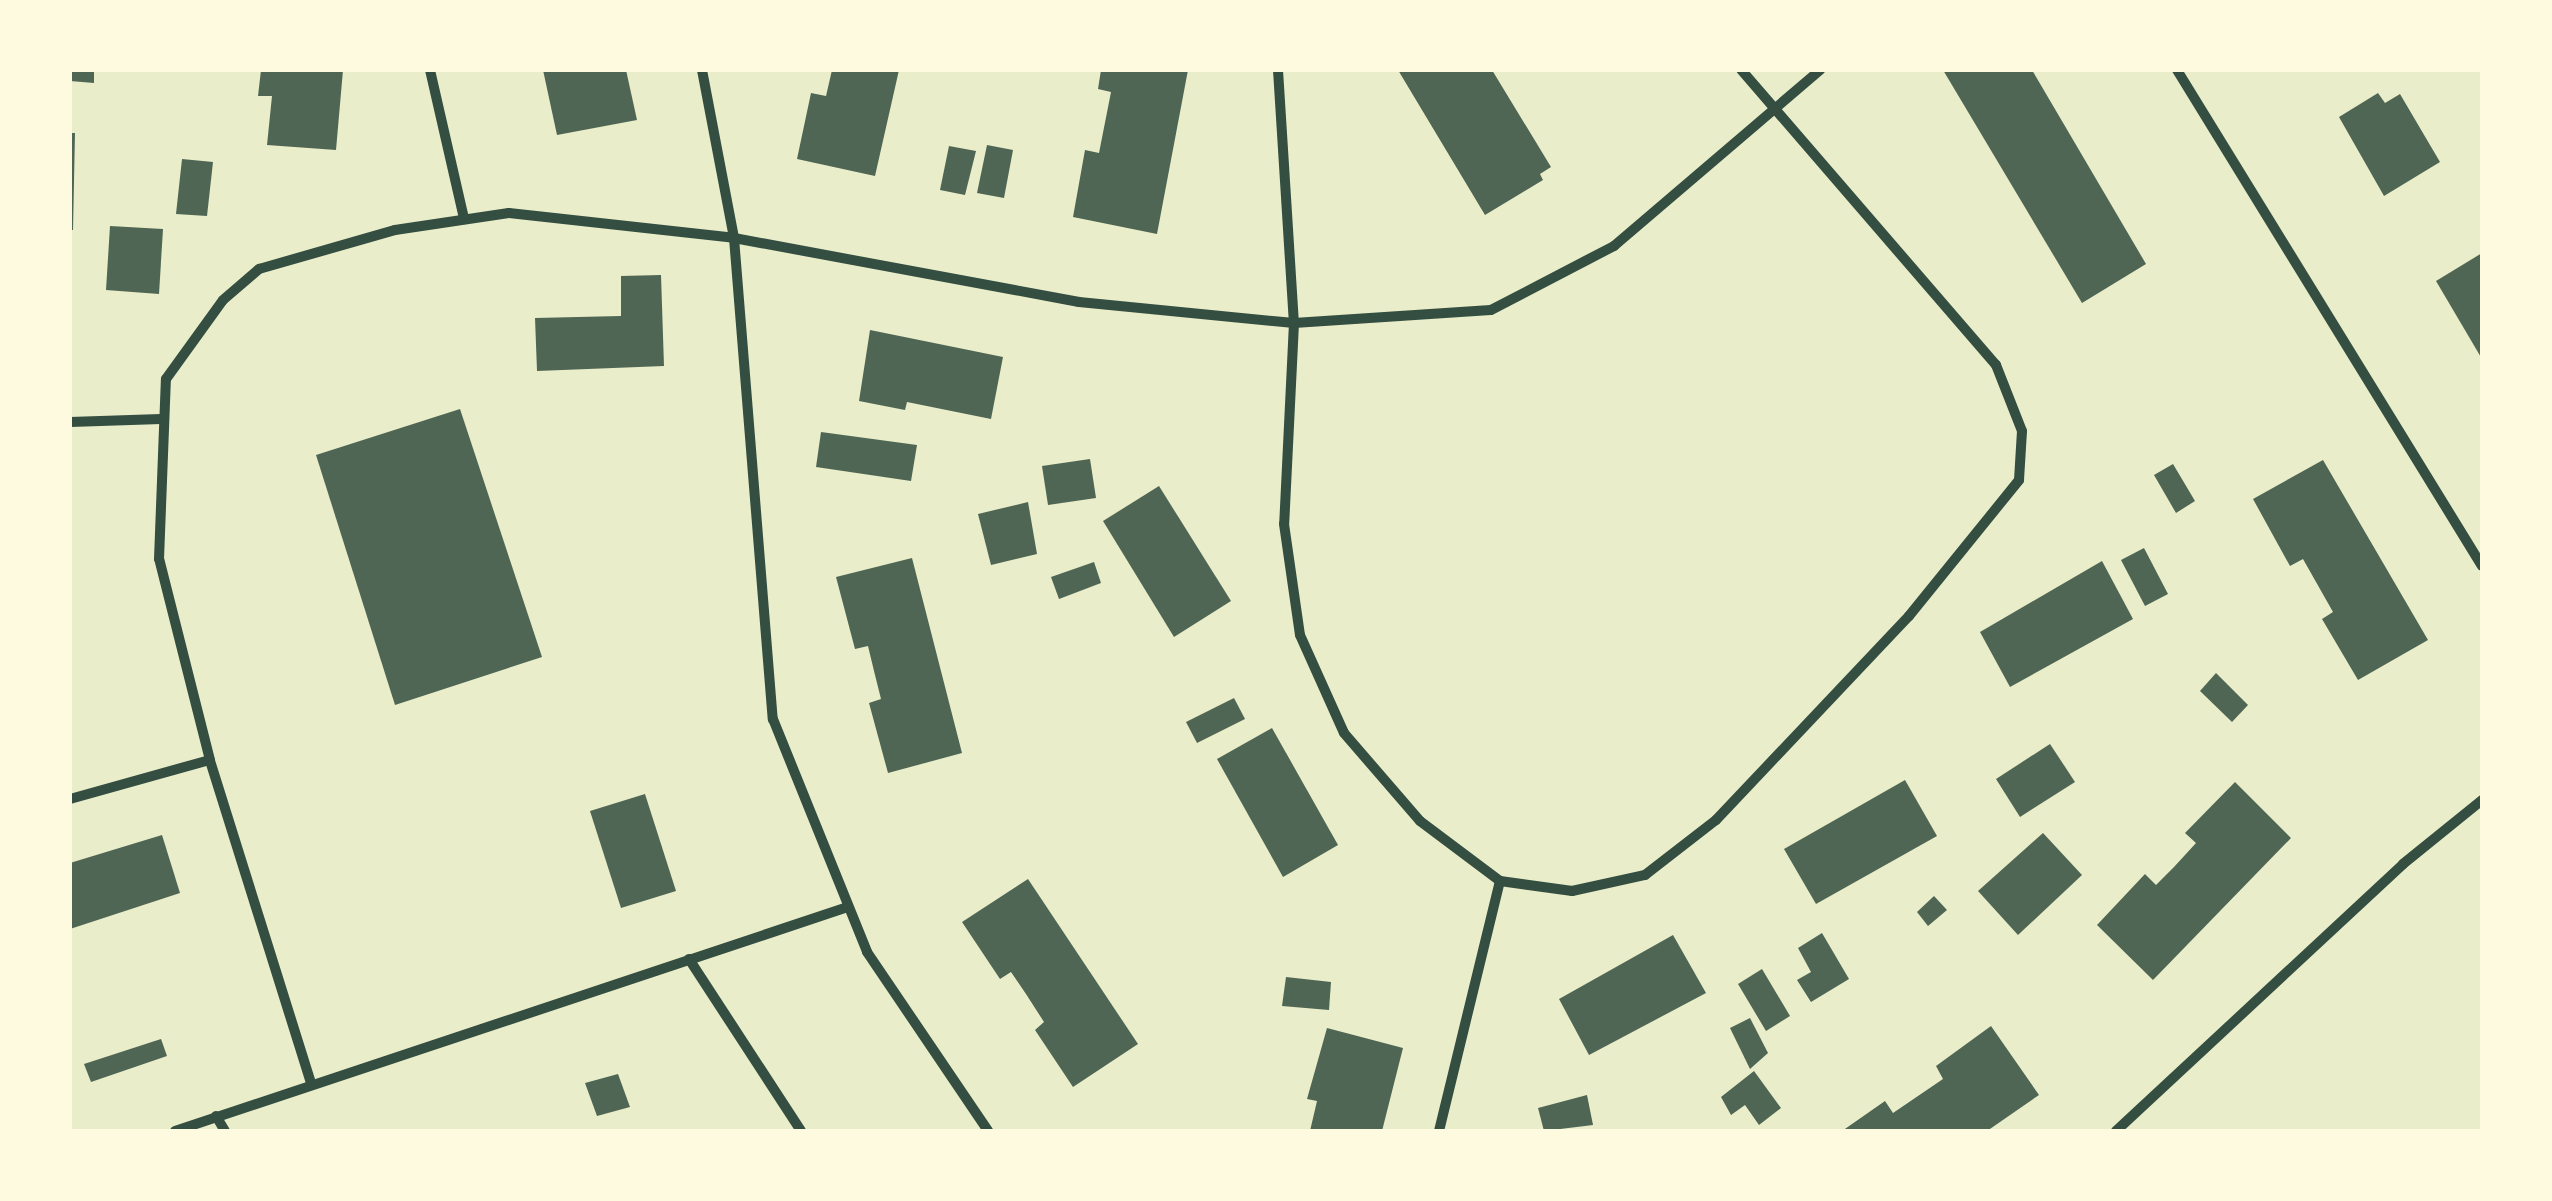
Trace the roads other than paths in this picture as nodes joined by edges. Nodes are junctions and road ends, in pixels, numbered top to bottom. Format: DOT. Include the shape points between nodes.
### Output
graph roads {
  1 [pos="430,70"];
  2 [pos="702,70"];
  3 [pos="1278,70"];
  4 [pos="1741,70"];
  5 [pos="1820,70"];
  6 [pos="2177,70"];
  7 [pos="1774,114"];
  8 [pos="464,219"];
  9 [pos="734,238"];
  10 [pos="1294,323"];
  11 [pos="160,418"];
  12 [pos="70,422"];
  13 [pos="2482,566"];
  14 [pos="210,760"];
  15 [pos="70,799"];
  16 [pos="2482,800"];
  17 [pos="1500,881"];
  18 [pos="848,907"];
  19 [pos="689,959"];
  20 [pos="311,1083"];
  21 [pos="216,1116"];
  22 [pos="175,1131"];
  23 [pos="225,1131"];
  24 [pos="801,1131"];
  25 [pos="988,1131"];
  26 [pos="1440,1131"];
  27 [pos="2116,1131"];
  1 -- 8 [label="street"];
  2 -- 9 [label="street"];
  3 -- 10 [label="street"];
  4 -- 7 [label="street"];
  5 -- 7 [label="street"];
  6 -- 13 [label="street"];
  7 -- 10 [label="street" via="1614,246 1491,310"];
  7 -- 17 [label="street" via="1996,365 2022,431 2019,480 1909,616 1716,820 1645,875 1572,891"];
  8 -- 9 [label="street" via="509,212"];
  8 -- 11 [label="street" via="395,230 259,269 223,300 182,354 166,379"];
  9 -- 10 [label="street" via="1079,302"];
  9 -- 18 [label="street" via="773,719"];
  10 -- 17 [label="street" via="1284,524 1300,634 1344,733 1420,820"];
  11 -- 12 [label="street"];
  11 -- 14 [label="street" via="159,560"];
  14 -- 15 [label="street"];
  14 -- 20 [label="street"];
  16 -- 27 [label="street"];
  17 -- 26 [label="street"];
  18 -- 19 [label="street"];
  18 -- 25 [label="street" via="867,952"];
  19 -- 20 [label="street"];
  19 -- 24 [label="street"];
  20 -- 21 [label="street"];
  21 -- 22 [label="street"];
  21 -- 23 [label="street"];
}
